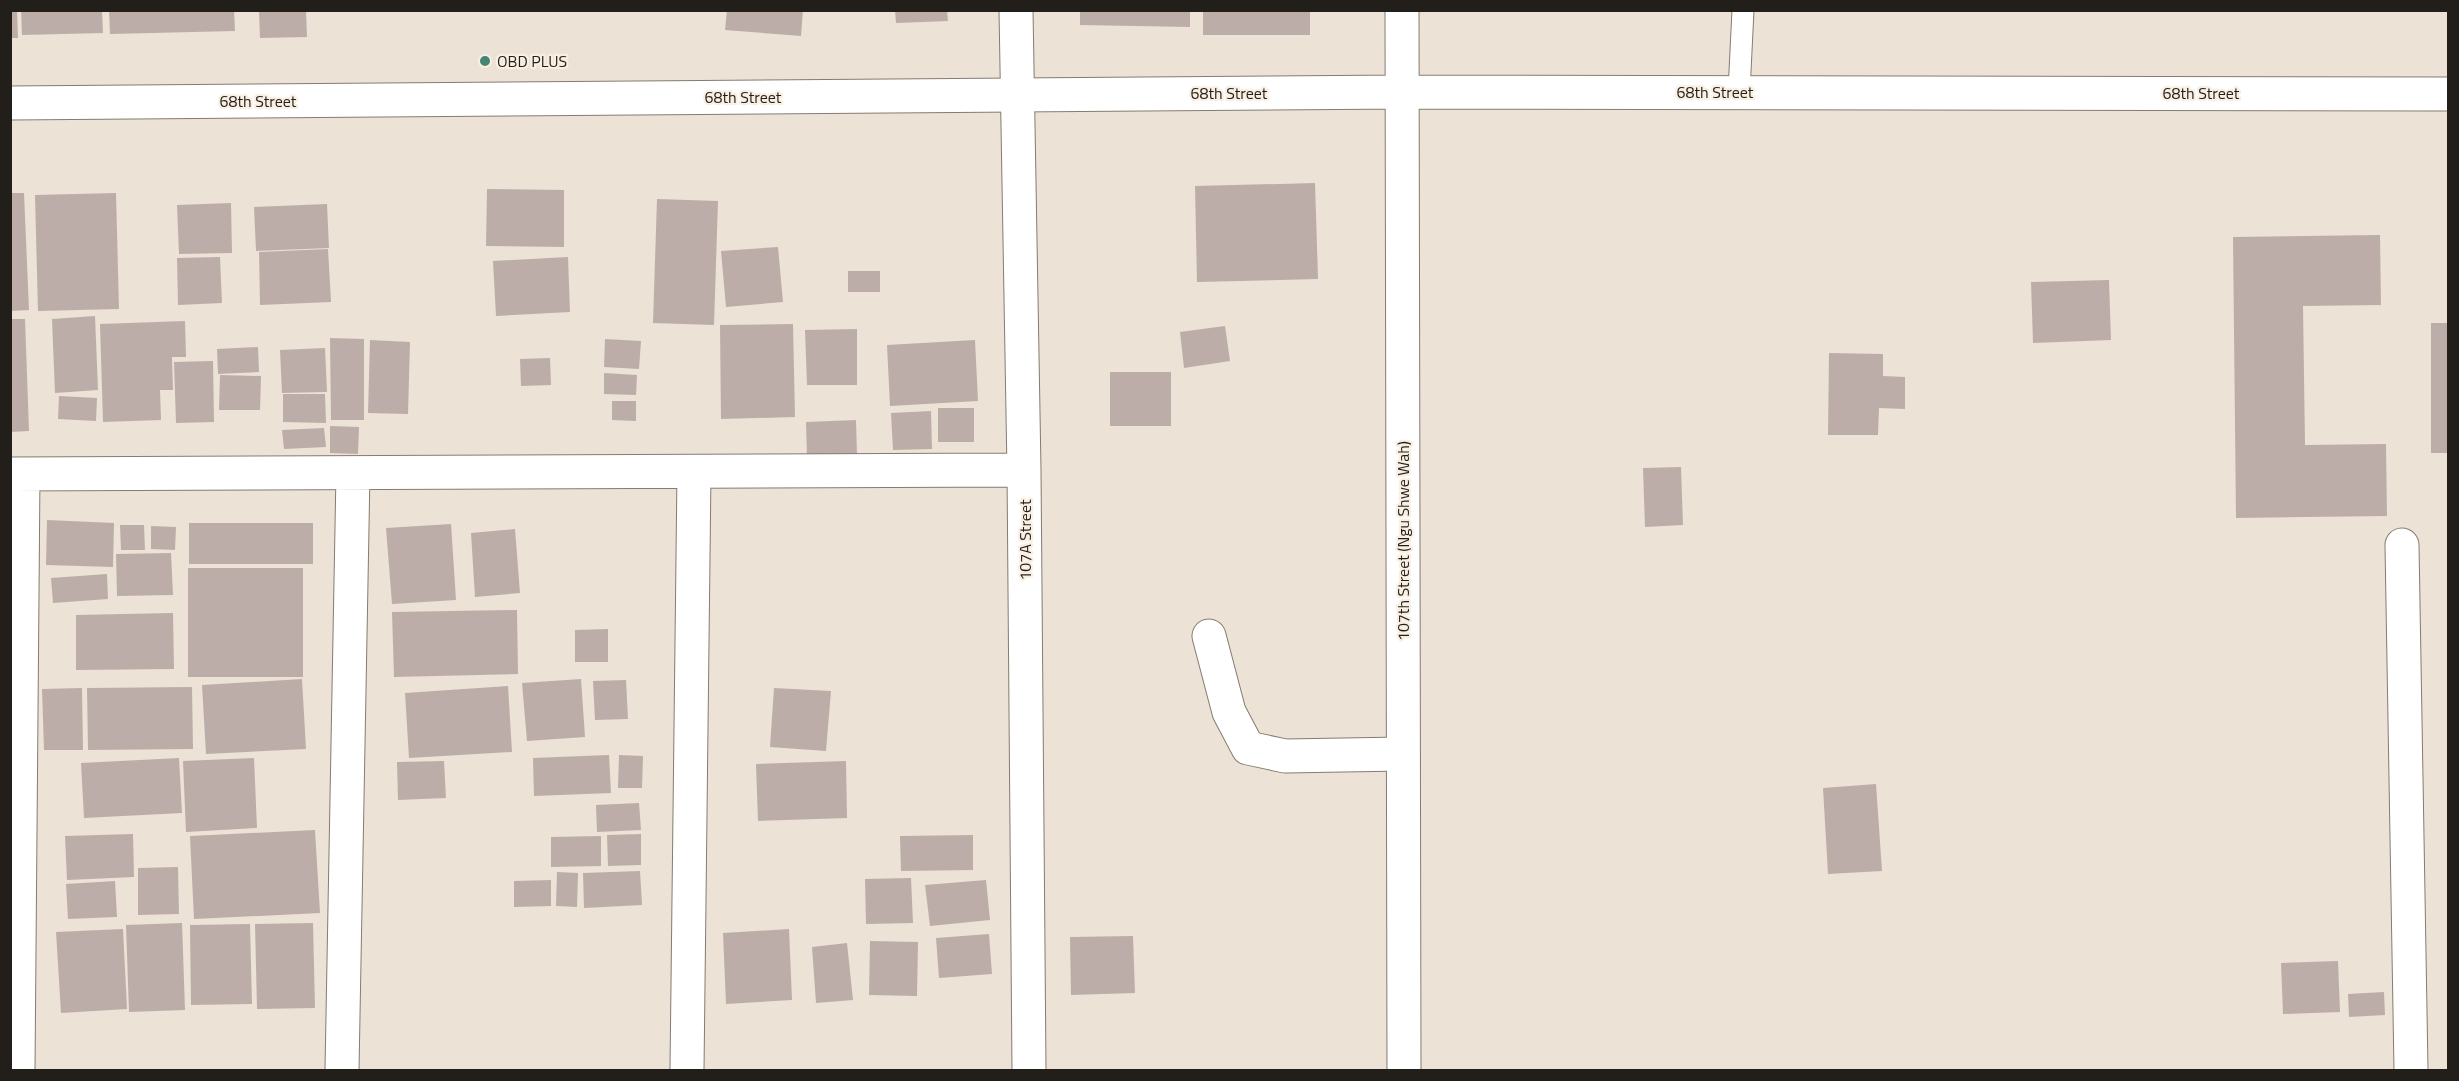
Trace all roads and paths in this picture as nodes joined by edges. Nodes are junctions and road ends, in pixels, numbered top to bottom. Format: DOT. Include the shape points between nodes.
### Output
graph roads {
  1 [pos="1016,10"];
  2 [pos="1402,10"];
  3 [pos="1743,10"];
  4 [pos="1402,92"];
  5 [pos="1739,92"];
  6 [pos="2448,93"];
  7 [pos="1017,95"];
  8 [pos="10,103"];
  9 [pos="1024,470"];
  10 [pos="694,472"];
  11 [pos="353,473"];
  12 [pos="17,474"];
  13 [pos="2402,546"];
  14 [pos="1209,636"];
  15 [pos="1403,754"];
  16 [pos="18,1071"];
  17 [pos="342,1071"];
  18 [pos="687,1071"];
  19 [pos="1029,1071"];
  20 [pos="1404,1071"];
  21 [pos="2411,1071"];
  1 -- 7 [label="street, 107A Street"];
  2 -- 4 [label="street, 107th Street (Ngu Shwe Wah)"];
  3 -- 5 [label="lane"];
  4 -- 5 [label="street, 68th Street"];
  4 -- 7 [label="street, 68th Street"];
  4 -- 15 [label="street, 107th Street (Ngu Shwe Wah)"];
  5 -- 6 [label="street, 68th Street"];
  7 -- 8 [label="street, 68th Street"];
  7 -- 9 [label="street, 107A Street"];
  9 -- 10 [label="street"];
  9 -- 19 [label="street, 107A Street"];
  10 -- 11 [label="street"];
  10 -- 18 [label="street"];
  11 -- 12 [label="street"];
  11 -- 17 [label="street"];
  12 -- 16 [label="street"];
  13 -- 21 [label="street"];
  14 -- 15 [label="street" via="1229,712 1248,748 1285,756"];
  15 -- 20 [label="street, 107th Street (Ngu Shwe Wah)"];
}
